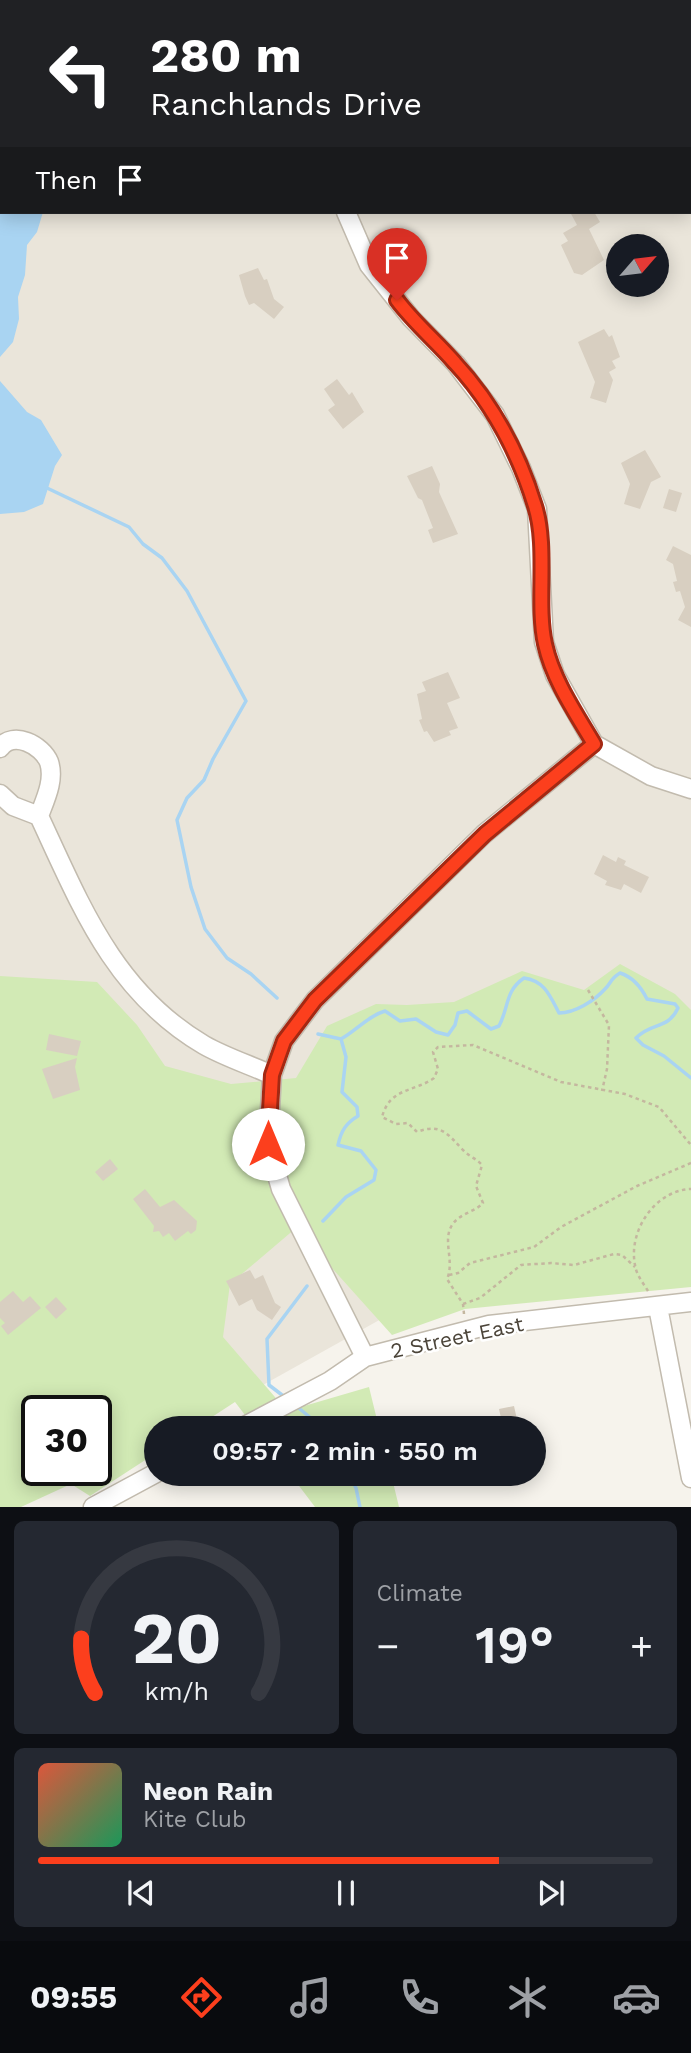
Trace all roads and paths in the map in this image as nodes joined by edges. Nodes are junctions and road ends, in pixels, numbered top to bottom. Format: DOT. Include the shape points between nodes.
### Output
graph roads {
  1 [pos="347,214"];
  2 [pos="594,744"];
  3 [pos="0,748"];
  4 [pos="691,789"];
  5 [pos="0,794"];
  6 [pos="39,816"];
  7 [pos="588,990"];
  8 [pos="272,1075"];
  9 [pos="602,1091"];
  10 [pos="691,1145"];
  11 [pos="691,1163"];
  12 [pos="691,1189"];
  13 [pos="635,1267"];
  14 [pos="449,1275"];
  15 [pos="648,1291"];
  16 [pos="691,1302"];
  17 [pos="463,1304"];
  18 [pos="658,1307"];
  19 [pos="464,1314"];
  20 [pos="365,1357"];
  21 [pos="264,1416"];
  22 [pos="691,1478"];
  23 [pos="144,1480"];
  24 [pos="93,1507"];
  1 -- 2 [label="street" via="369,265 495,415 522,468 537,509 544,642 555,675"];
  2 -- 4 [label="street" via="651,776"];
  2 -- 8 [label="street" via="485,834 315,1000 284,1041"];
  3 -- 6 [label="street" via="15,739 32,743 48,762 51,782"];
  5 -- 6 [label="street" via="13,806"];
  6 -- 8 [label="street" via="90,925 124,976 158,1013 205,1045"];
  7 -- 9 [label="path" via="609,1025"];
  8 -- 20 [label="street" via="268,1144 281,1189"];
  9 -- 10 [label="path" via="659,1107"];
  9 -- 14 [label="path" via="536,1074 473,1045 444,1046 433,1052 438,1069 434,1078 403,1090 387,1106 382,1117 386,1121 408,1123 417,1132 440,1128 482,1165 476,1182 483,1203 450,1228"];
  11 -- 14 [label="path" via="637,1186 534,1247 470,1263"];
  12 -- 13 [label="path" via="674,1190 647,1212 641,1223"];
  13 -- 15 [label="path"];
  13 -- 17 [label="path" via="614,1254 574,1265 528,1264 480,1298"];
  14 -- 17 [label="path" via="449,1284"];
  16 -- 18 [label="street, 2 Street East"];
  17 -- 19 [label="path"];
  18 -- 20 [label="street, 2 Street East" via="489,1325"];
  18 -- 22 [label="street"];
  20 -- 21 [label="street, 2 Street East"];
  23 -- 24 [label="street"];
}
